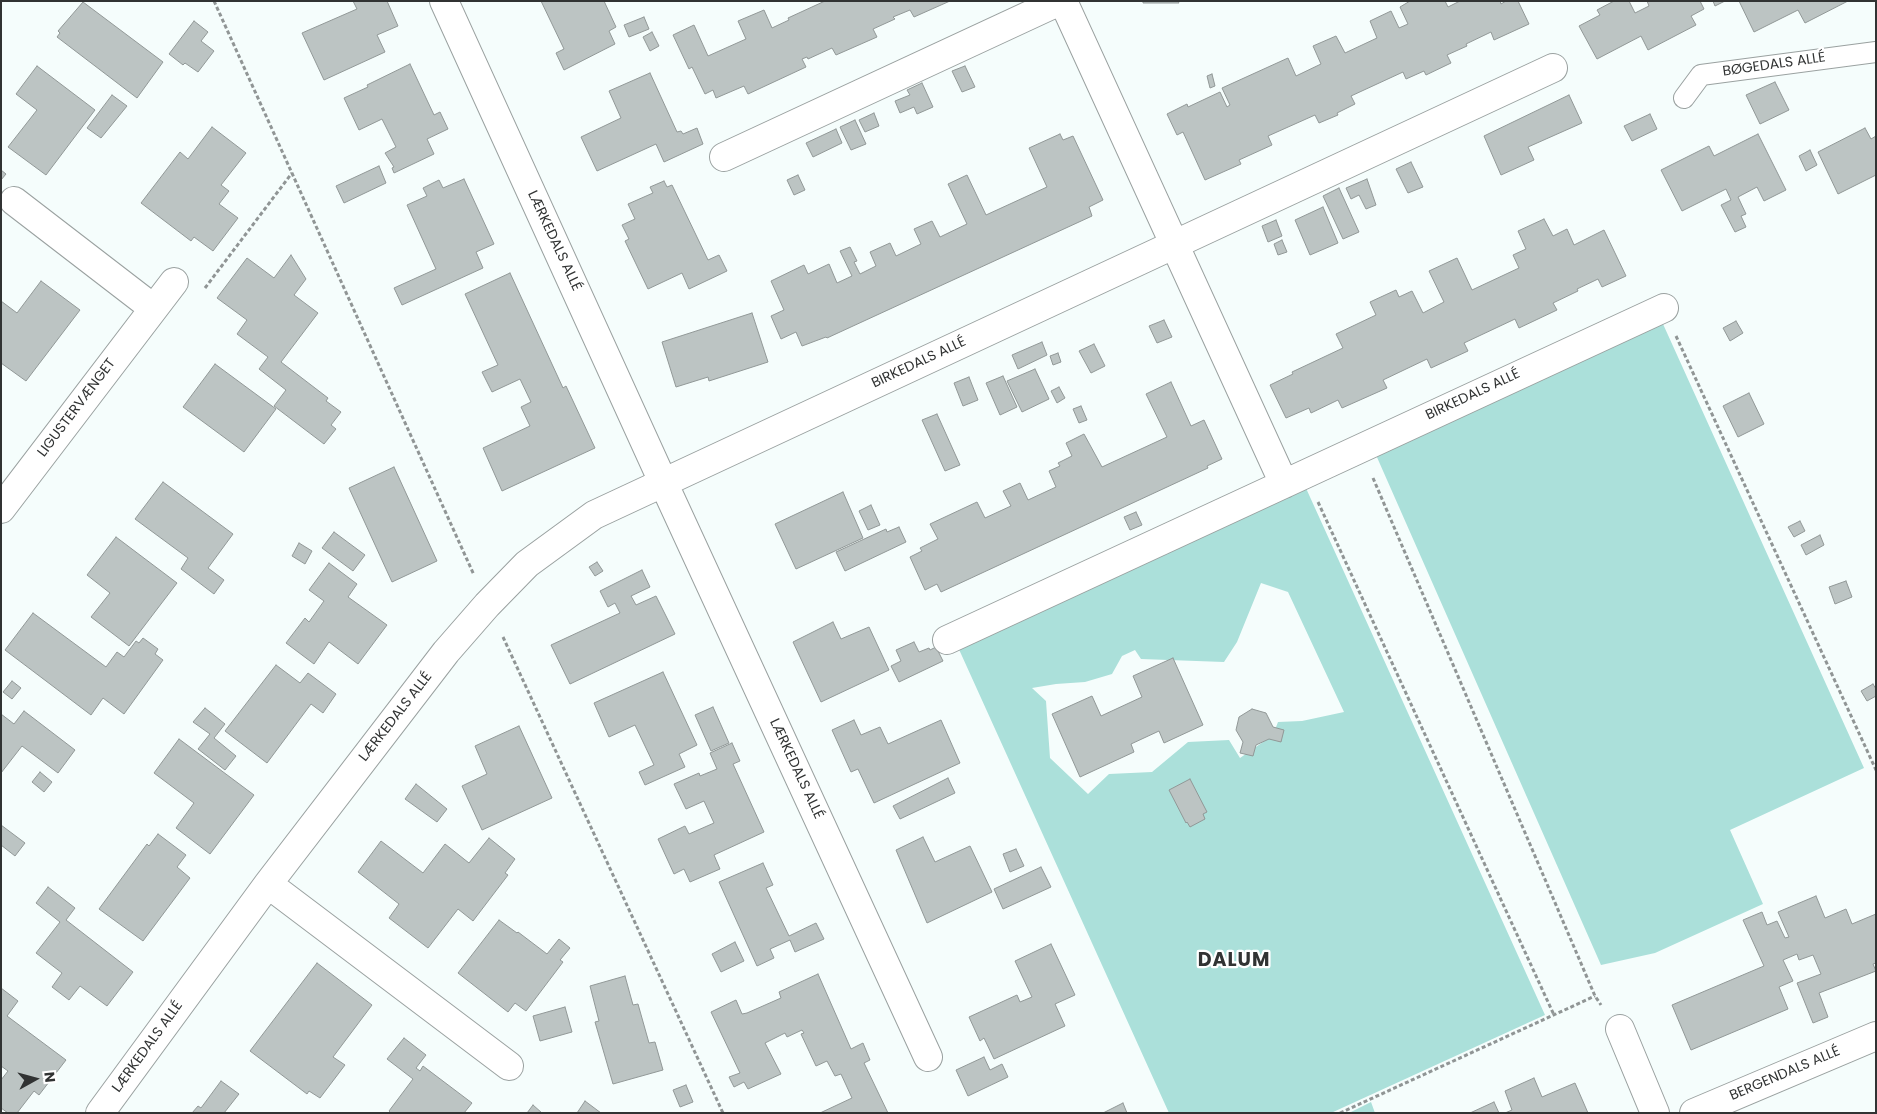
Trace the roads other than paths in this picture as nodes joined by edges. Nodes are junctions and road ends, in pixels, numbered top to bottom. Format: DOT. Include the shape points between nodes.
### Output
graph roads {
  1 [pos="444,1"];
  2 [pos="1062,1"];
  3 [pos="1876,52"];
  4 [pos="1552,68"];
  5 [pos="1684,98"];
  6 [pos="724,157"];
  7 [pos="14,201"];
  8 [pos="1175,244"];
  9 [pos="174,282"];
  10 [pos="153,308"];
  11 [pos="1664,308"];
  12 [pos="1294,479"];
  13 [pos="663,482"];
  14 [pos="1,509"];
  15 [pos="947,640"];
  16 [pos="268,884"];
  17 [pos="1620,1029"];
  18 [pos="1876,1036"];
  19 [pos="928,1057"];
  20 [pos="509,1066"];
  21 [pos="100,1113"];
  22 [pos="1655,1113"];
  23 [pos="1694,1113"];
  1 -- 13 [label="street, LÆRKEDALS ALLÉ"];
  2 -- 6 [label="street"];
  2 -- 8 [label="street"];
  3 -- 5 [label="lane, BØGEDALS ALLÉ" via="1701,75"];
  4 -- 8 [label="street, BIRKEDALS ALLÉ"];
  7 -- 10 [label="street"];
  8 -- 12 [label="street"];
  8 -- 13 [label="street, BIRKEDALS ALLÉ"];
  9 -- 10 [label="street, LIGUSTERVÆNGET"];
  10 -- 14 [label="street, LIGUSTERVÆNGET"];
  11 -- 12 [label="street, BIRKEDALS ALLÉ"];
  12 -- 15 [label="street, BIRKEDALS ALLÉ"];
  13 -- 16 [label="street, LÆRKEDALS ALLÉ" via="594,515 527,564 446,652"];
  13 -- 19 [label="street, LÆRKEDALS ALLÉ"];
  16 -- 20 [label="street"];
  16 -- 21 [label="street, LÆRKEDALS ALLÉ"];
  17 -- 22 [label="street"];
  18 -- 23 [label="street, BERGENDALS ALLÉ"];
}
